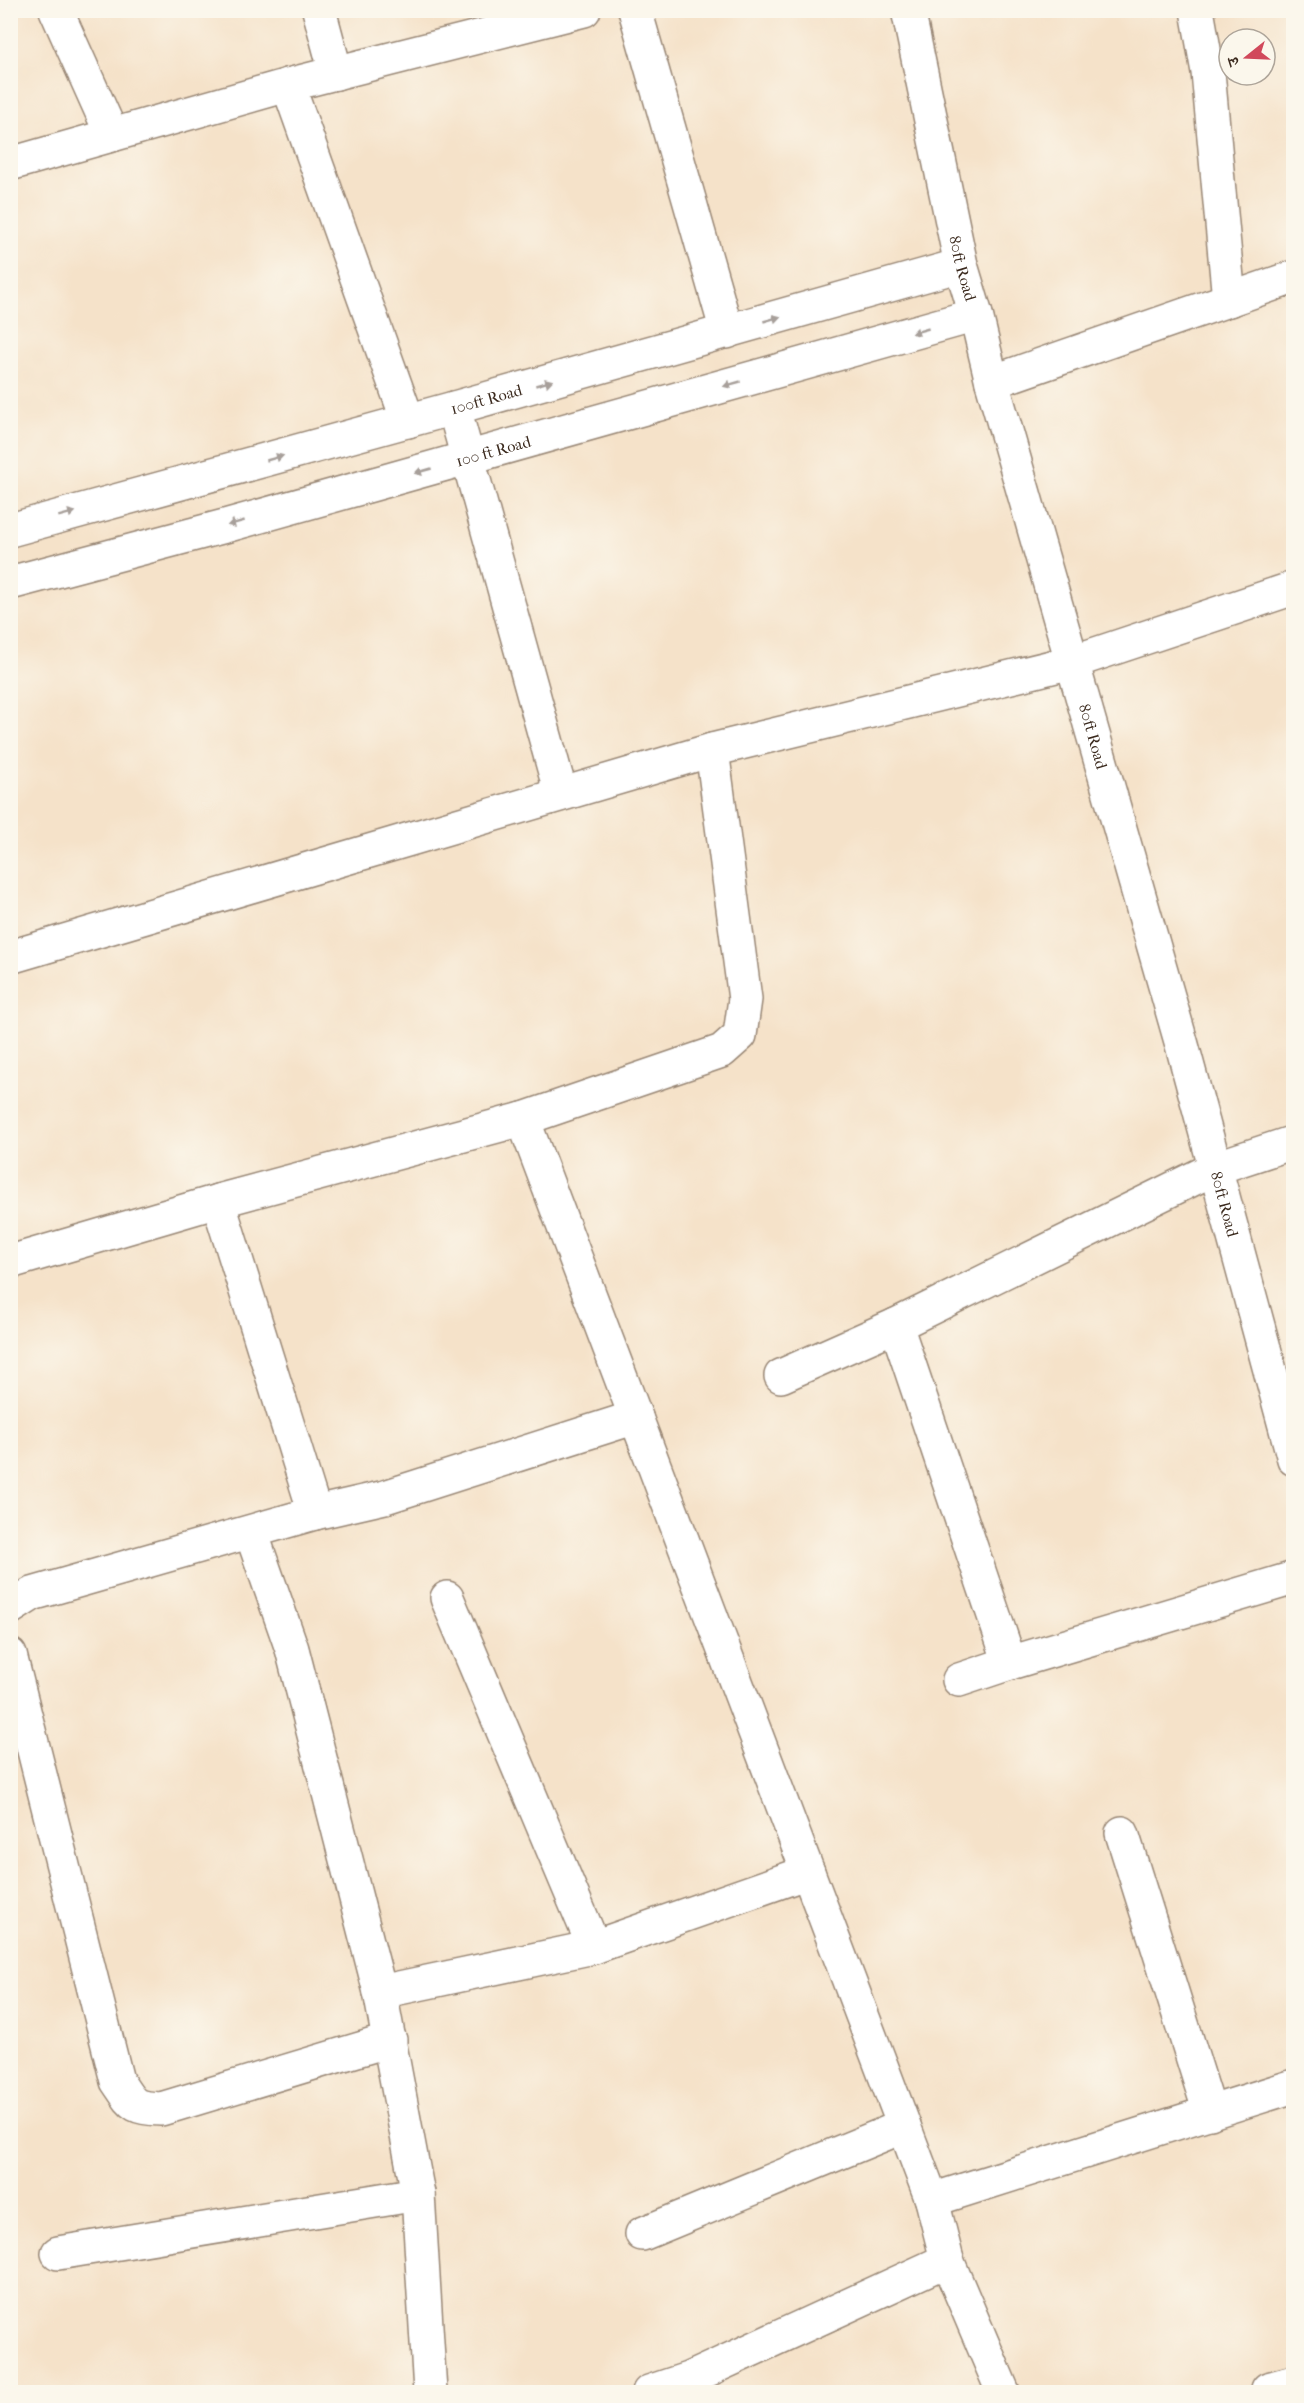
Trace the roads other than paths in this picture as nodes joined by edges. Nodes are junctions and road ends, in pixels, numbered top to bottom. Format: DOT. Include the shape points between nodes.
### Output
graph roads {
  1 [pos="56,10"];
  2 [pos="319,10"];
  3 [pos="584,10"];
  4 [pos="635,10"];
  5 [pos="908,10"];
  6 [pos="1197,10"];
  7 [pos="336,73"];
  8 [pos="288,85"];
  9 [pos="112,135"];
  10 [pos="10,164"];
  11 [pos="961,265"];
  12 [pos="1293,277"];
  13 [pos="1229,300"];
  14 [pos="976,315"];
  15 [pos="727,332"];
  16 [pos="992,382"];
  17 [pos="454,408"];
  18 [pos="408,420"];
  19 [pos="468,458"];
  20 [pos="10,530"];
  21 [pos="10,584"];
  22 [pos="1293,588"];
  23 [pos="1072,662"];
  24 [pos="712,750"];
  25 [pos="561,794"];
  26 [pos="10,957"];
  27 [pos="523,1119"];
  28 [pos="1293,1142"];
  29 [pos="1215,1168"];
  30 [pos="218,1201"];
  31 [pos="10,1262"];
  32 [pos="896,1325"];
  33 [pos="782,1376"];
  34 [pos="636,1417"];
  35 [pos="1289,1424"];
  36 [pos="1293,1459"];
  37 [pos="315,1513"];
  38 [pos="251,1532"];
  39 [pos="1293,1578"];
  40 [pos="447,1598"];
  41 [pos="10,1608"];
  42 [pos="10,1655"];
  43 [pos="1010,1663"];
  44 [pos="960,1680"];
  45 [pos="1122,1833"];
  46 [pos="808,1872"];
  47 [pos="594,1947"];
  48 [pos="380,1992"];
  49 [pos="390,2040"];
  50 [pos="1293,2086"];
  51 [pos="1210,2113"];
  52 [pos="904,2126"];
  53 [pos="418,2194"];
  54 [pos="932,2200"];
  55 [pos="642,2234"];
  56 [pos="58,2253"];
  57 [pos="947,2260"];
  58 [pos="430,2392"];
  59 [pos="649,2392"];
  60 [pos="1003,2392"];
  1 -- 9 [label="street"];
  2 -- 7 [label="street"];
  3 -- 7 [label="street"];
  4 -- 15 [label="street"];
  5 -- 11 [label="street, 80ft Road"];
  6 -- 13 [label="street" via="1208,72"];
  7 -- 8 [label="street"];
  8 -- 9 [label="street"];
  8 -- 18 [label="street"];
  9 -- 10 [label="street"];
  11 -- 14 [label="street, 80ft Road"];
  15 -- 11 [label="street, 100ft Road, one-way"];
  12 -- 13 [label="street"];
  13 -- 16 [label="street"];
  14 -- 16 [label="street, 80ft Road"];
  14 -- 19 [label="street, 100 ft Road, one-way"];
  17 -- 15 [label="street, 100ft Road, one-way"];
  16 -- 23 [label="street, 80ft Road"];
  17 -- 18 [label="street, 100ft Road"];
  17 -- 19 [label="street"];
  20 -- 18 [label="street, 100ft Road, one-way"];
  19 -- 21 [label="street, 100 ft Road, one-way"];
  19 -- 25 [label="street"];
  22 -- 23 [label="street"];
  23 -- 24 [label="street"];
  23 -- 29 [label="street, 80ft Road"];
  24 -- 25 [label="street"];
  24 -- 27 [label="street" via="745,999 740,1035 722,1051"];
  25 -- 26 [label="street"];
  27 -- 30 [label="street"];
  27 -- 34 [label="street"];
  28 -- 29 [label="street"];
  29 -- 32 [label="street"];
  29 -- 35 [label="street, 80ft Road"];
  30 -- 31 [label="street"];
  30 -- 37 [label="street"];
  32 -- 33 [label="street"];
  32 -- 43 [label="street"];
  34 -- 37 [label="street" via="385,1497"];
  34 -- 46 [label="street"];
  35 -- 36 [label="street, 80ft Road"];
  37 -- 38 [label="street"];
  38 -- 41 [label="street" via="32,1594"];
  38 -- 48 [label="street" via="292,1649"];
  39 -- 43 [label="street"];
  40 -- 47 [label="street"];
  42 -- 49 [label="street" via="117,2081 132,2103 140,2108 161,2109"];
  43 -- 44 [label="street"];
  45 -- 51 [label="street"];
  46 -- 47 [label="street"];
  46 -- 52 [label="street"];
  47 -- 48 [label="street"];
  48 -- 49 [label="street"];
  49 -- 53 [label="street"];
  50 -- 51 [label="street"];
  51 -- 54 [label="street"];
  52 -- 54 [label="street"];
  52 -- 55 [label="street"];
  53 -- 56 [label="street"];
  53 -- 58 [label="street"];
  54 -- 57 [label="street"];
  57 -- 59 [label="street" via="688,2379"];
  57 -- 60 [label="street"];
}
